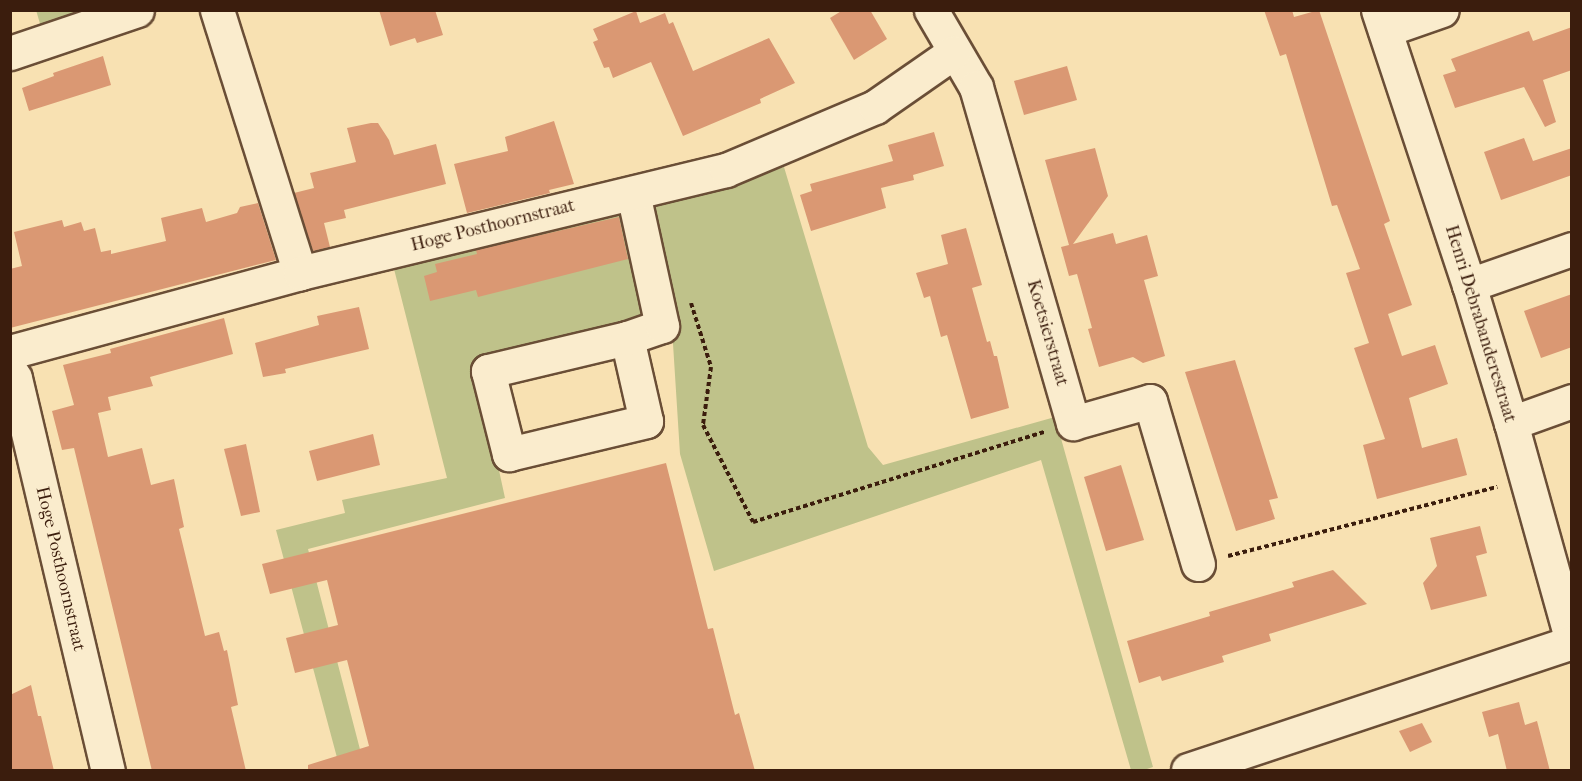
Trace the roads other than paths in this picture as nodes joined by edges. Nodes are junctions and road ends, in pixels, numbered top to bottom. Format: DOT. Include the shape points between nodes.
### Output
graph roads {
  1 [pos="137,10"];
  2 [pos="217,10"];
  3 [pos="931,10"];
  4 [pos="1442,10"];
  5 [pos="1382,20"];
  6 [pos="954,52"];
  7 [pos="10,53"];
  8 [pos="633,193"];
  9 [pos="1572,249"];
  10 [pos="300,273"];
  11 [pos="1469,285"];
  12 [pos="627,338"];
  13 [pos="10,352"];
  14 [pos="10,369"];
  15 [pos="1572,401"];
  16 [pos="1511,423"];
  17 [pos="1198,564"];
  18 [pos="1572,642"];
  19 [pos="108,771"];
  20 [pos="1188,771"];
  1 -- 7 [label="street"];
  2 -- 10 [label="street"];
  3 -- 6 [label="street, Koetsierstraat"];
  4 -- 5 [label="street"];
  5 -- 11 [label="street, Henri Debrabanderestraat"];
  6 -- 8 [label="street, Hoge Posthoornstraat" via="875,107 726,170"];
  6 -- 17 [label="street, Koetsierstraat" via="976,87 1073,423 1150,400"];
  8 -- 10 [label="street, Hoge Posthoornstraat"];
  8 -- 12 [label="street" via="662,326"];
  9 -- 11 [label="street"];
  10 -- 13 [label="street, Hoge Posthoornstraat"];
  11 -- 16 [label="street, Henri Debrabanderestraat"];
  12 -- 12 [label="street" via="646,421 508,454 488,371"];
  14 -- 19 [label="street, Hoge Posthoornstraat"];
  15 -- 16 [label="street"];
  16 -- 18 [label="street, Henri Debrabanderestraat"];
  18 -- 20 [label="street"];
}
